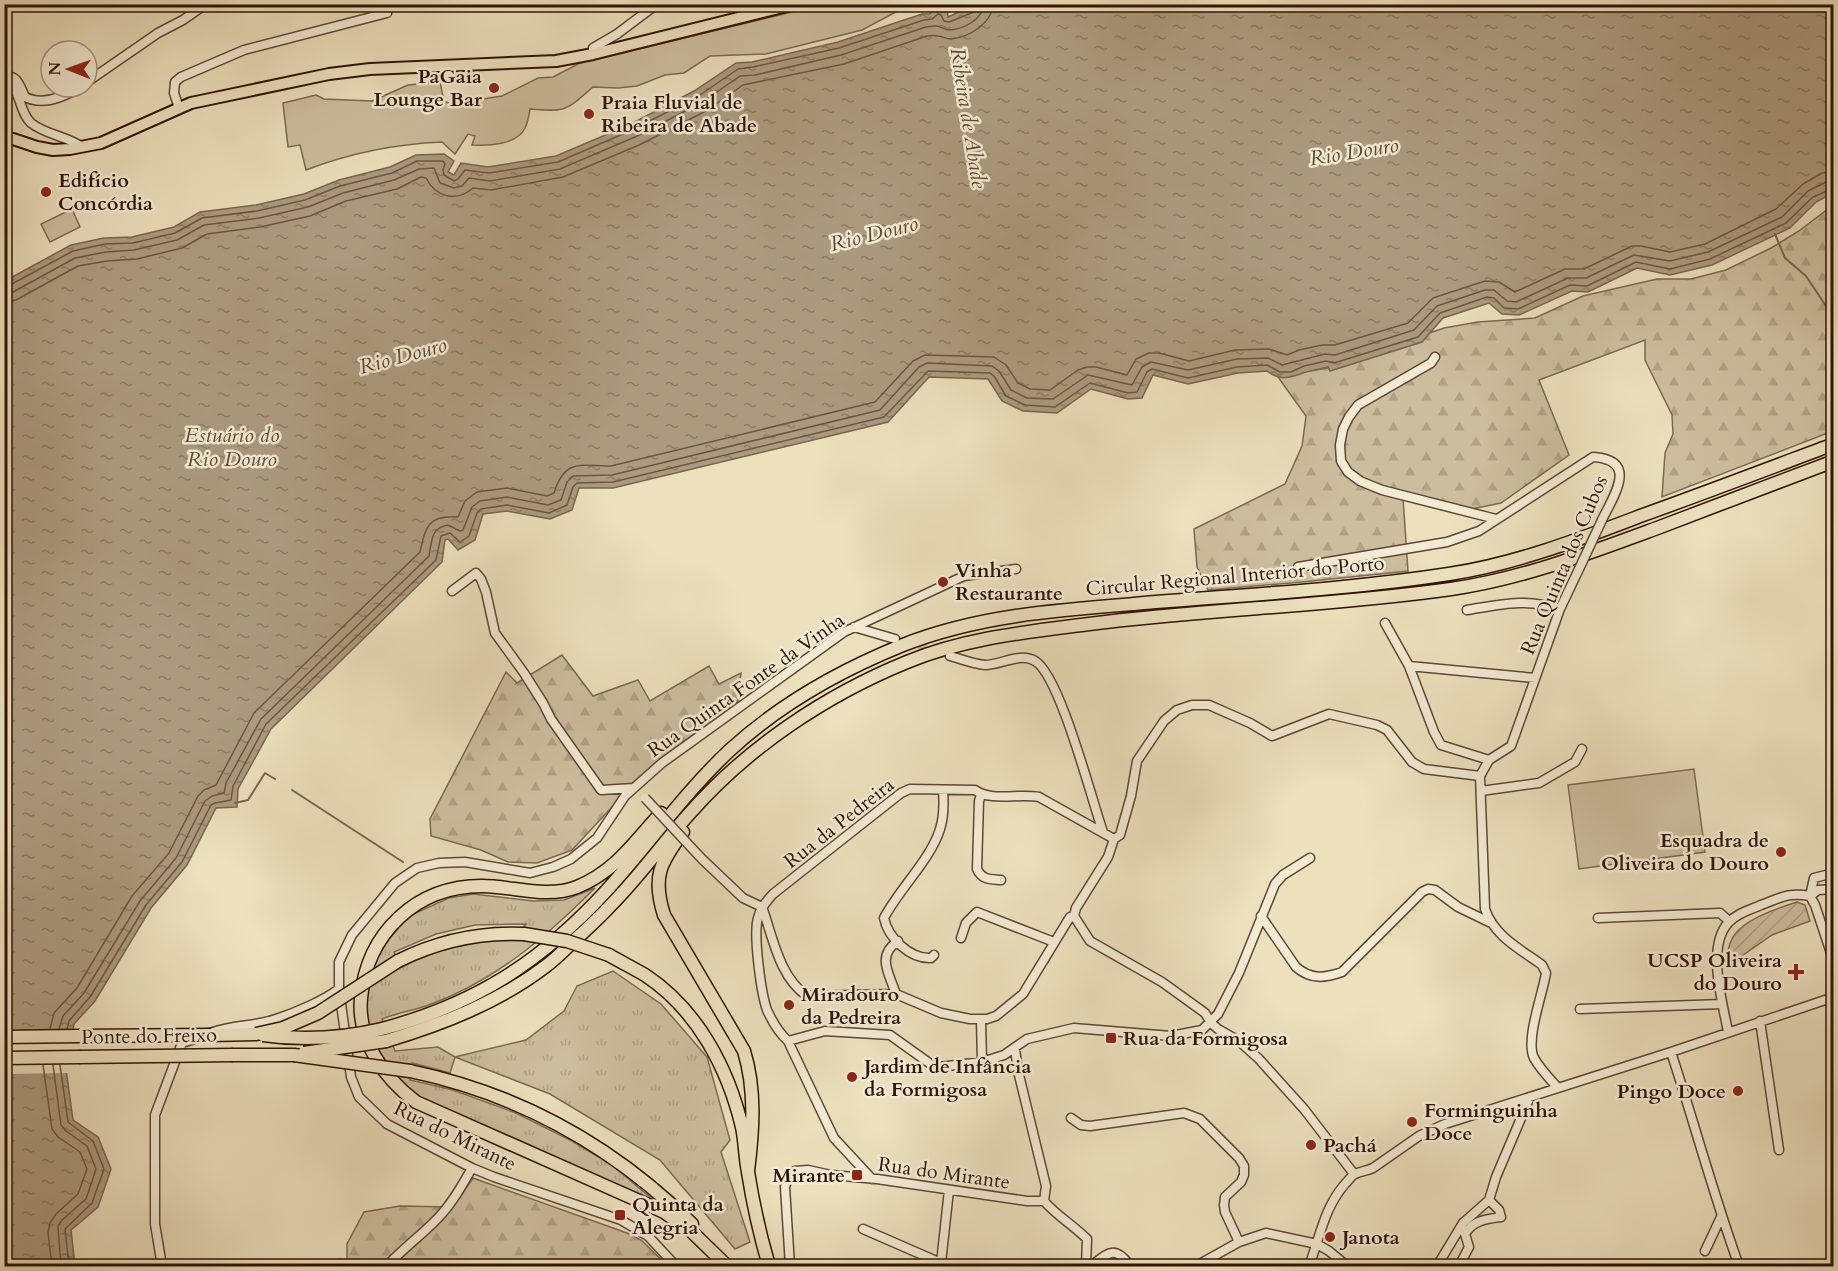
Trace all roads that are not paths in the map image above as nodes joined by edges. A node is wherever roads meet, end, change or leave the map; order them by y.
1 (206, 4) edge
2 (657, 4) edge
3 (795, 4) edge
4 (387, 13) dead end
5 (593, 54) junction
6 (99, 74) edge
7 (4, 78) edge
8 (52, 99) edge
9 (179, 108) junction
10 (4, 138) edge
11 (82, 147) junction
12 (1435, 357) dead end
13 (1833, 444) edge
14 (1833, 461) edge
15 (1496, 519) junction
16 (1298, 567) dead end
17 (1016, 569) dead end
18 (452, 591) dead end
19 (1560, 609) junction
20 (1467, 610) dead end
21 (1385, 623) dead end
22 (854, 627) junction
23 (895, 639) tunnel mouth
24 (950, 656) dead end
25 (1409, 666) junction
26 (1535, 678) junction
27 (1582, 749) dead end
28 (1489, 760) junction
29 (1480, 776) junction
30 (699, 781) junction
31 (634, 788) junction
32 (711, 791) junction
33 (943, 791) junction
34 (1481, 791) junction
35 (981, 795) junction
36 (1103, 832) junction
37 (1114, 839) junction
38 (1310, 858) dead end
39 (1833, 873) edge
40 (1001, 880) dead end
41 (1833, 889) edge
42 (1810, 896) junction
43 (762, 908) junction
44 (1074, 916) junction
45 (1261, 916) junction
46 (1598, 918) dead end
47 (1729, 921) junction
48 (1489, 922) junction
49 (961, 938) dead end
50 (898, 941) junction
51 (1054, 942) junction
52 (1831, 945) edge
53 (934, 955) dead end
54 (1833, 962) edge
55 (339, 989) junction
56 (896, 994) junction
57 (1833, 997) edge
58 (1722, 1004) junction
59 (1580, 1009) dead end
60 (981, 1020) junction
61 (1760, 1021) junction
62 (1211, 1023) junction
63 (1728, 1032) junction
64 (256, 1035) junction
65 (384, 1035) junction
66 (4, 1037) edge
67 (788, 1041) junction
68 (1016, 1049) junction
69 (1671, 1052) junction
70 (294, 1055) junction
71 (4, 1058) edge
72 (982, 1062) junction
73 (1558, 1088) junction
74 (1530, 1097) junction
75 (1071, 1118) dead end
76 (1779, 1150) dead end
77 (472, 1168) junction
78 (748, 1171) junction
79 (1354, 1174) junction
80 (872, 1179) junction
81 (950, 1190) junction
82 (1489, 1200) junction
83 (1044, 1201) junction
84 (1721, 1217) junction
85 (863, 1229) dead end
86 (1239, 1242) junction
87 (1317, 1244) junction
88 (1705, 1251) dead end
89 (717, 1256) junction
90 (162, 1266) edge
91 (329, 1266) edge
92 (346, 1266) edge
93 (387, 1266) edge
94 (676, 1266) edge
95 (727, 1266) edge
96 (769, 1266) edge
97 (790, 1266) edge
98 (1086, 1266) edge
99 (1091, 1266) edge
100 (1130, 1266) edge
101 (1196, 1266) edge
102 (1309, 1266) edge
103 (1347, 1266) edge
104 (1437, 1266) edge
105 (1459, 1266) edge
106 (1726, 1266) edge

1 - 6 street
2 - 5 street
3 - 5 main road
4 - 9 street
5 - 9 main road
7 - 8 street
7 - 11 street
9 - 11 main road
10 - 11 main road
12 - 15 street
13 - 30 highway, Circular Regional Interior do Porto
14 - 32 highway, Circular Regional Interior do Porto
15 - 16 street
15 - 19 street, Rua Quinta dos Cubos, bridge
17 - 22 street, Rua Quinta Fonte da Vinha
18 - 31 street
19 - 20 street
19 - 26 street, Rua Quinta dos Cubos
21 - 25 street
22 - 23 street
22 - 31 street, Rua Quinta Fonte da Vinha
24 - 36 street
25 - 26 street
25 - 28 street
26 - 28 street, Rua Quinta dos Cubos
27 - 34 street
28 - 29 street, Rua Quinta dos Cubos
29 - 34 street
29 - 37 street
30 - 65 highway, Circular Regional Interior do Porto
30 - 89 highway
31 - 43 street, bridge
31 - 55 street, Rua do Mirante
32 - 65 highway, Circular Regional Interior do Porto
32 - 78 highway
33 - 35 street, Rua da Pedreira
33 - 43 street, Rua da Pedreira
33 - 50 street
34 - 48 street
35 - 36 street, Rua da Pedreira
35 - 40 street
36 - 37 street, Rua da Pedreira
37 - 44 street
38 - 45 street
39 - 42 street
41 - 42 street
42 - 47 street
42 - 52 street
43 - 56 street
43 - 67 street
44 - 51 street
44 - 62 street
45 - 48 street
45 - 62 street
46 - 47 street
47 - 58 street
48 - 73 street
49 - 51 street
50 - 53 street
50 - 56 street
51 - 60 street
52 - 54 street
55 - 77 street, Rua do Mirante
55 - 90 street
56 - 60 street
57 - 61 street
58 - 59 street
58 - 63 street
60 - 72 street
61 - 63 street
61 - 76 street
62 - 68 street
62 - 79 street
63 - 69 street
64 - 65 highway, Circular Regional Interior do Porto, bridge
64 - 66 highway, Ponte do Freixo, bridge
64 - 78 highway, bridge
65 - 70 highway, Circular Regional Interior do Porto, bridge
67 - 72 street
67 - 80 street
68 - 72 street
68 - 83 street
69 - 73 street
69 - 84 street
70 - 71 highway, Ponte do Freixo, bridge
70 - 89 highway, bridge
73 - 74 street
74 - 79 street
74 - 82 street
75 - 86 street
77 - 93 street
77 - 94 street, Rua do Mirante
78 - 96 highway
79 - 87 street
80 - 81 street, Rua do Mirante
80 - 97 street, Rua do Mirante
81 - 83 street, Rua do Mirante
81 - 85 street
82 - 104 street
82 - 105 street
83 - 98 street
84 - 88 street
84 - 106 street
86 - 87 street
86 - 101 street
87 - 102 street
87 - 103 street
89 - 95 highway
91 - 92 street
99 - 100 street

